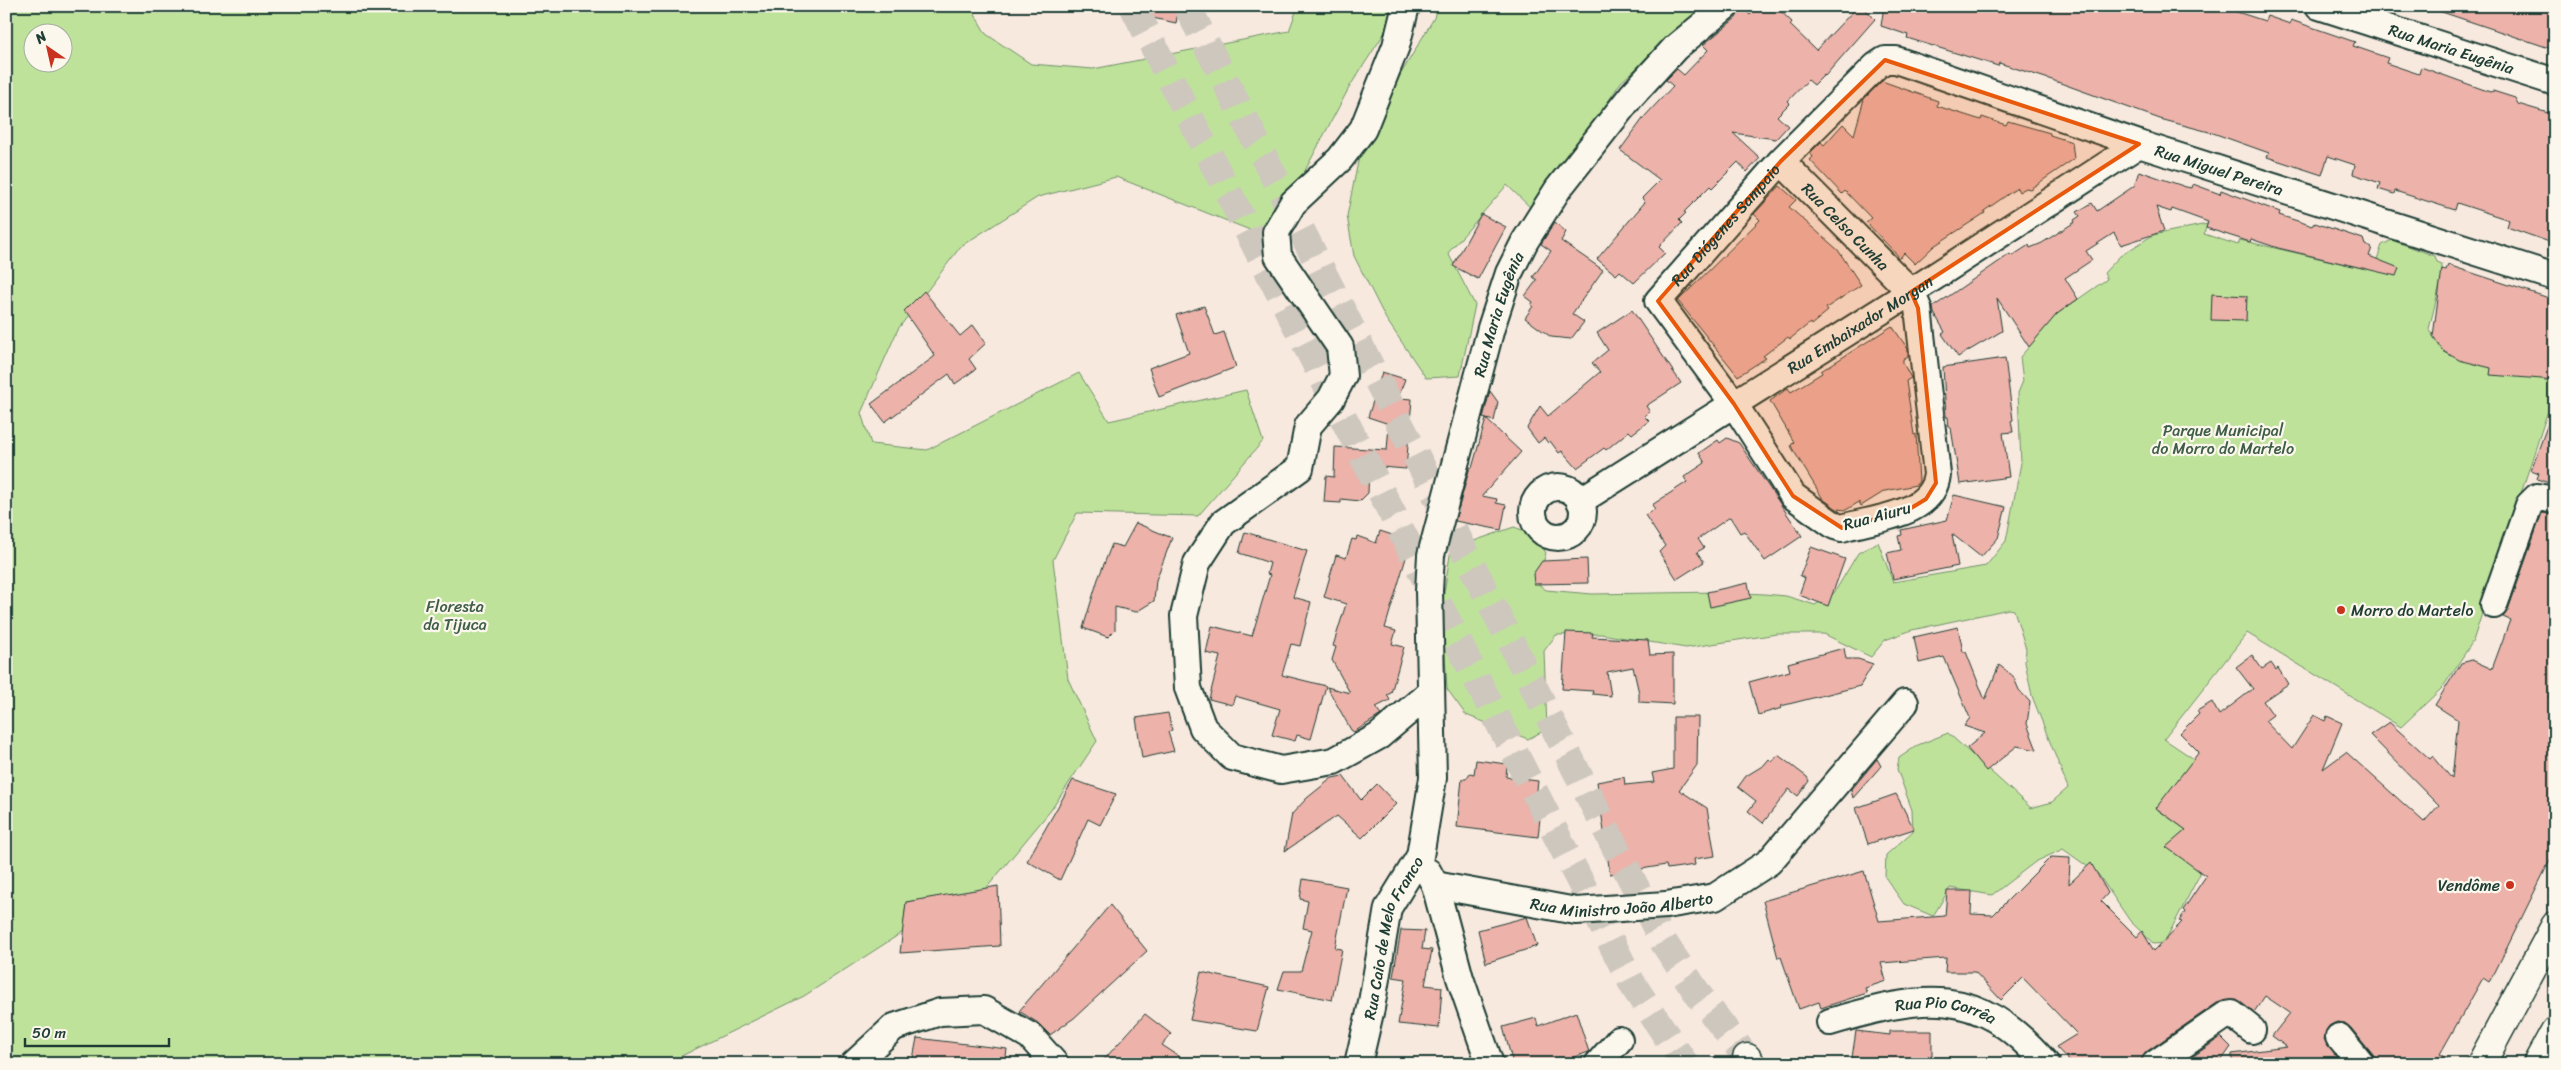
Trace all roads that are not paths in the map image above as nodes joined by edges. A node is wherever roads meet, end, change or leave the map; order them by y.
1 (1406, 6) edge
2 (1726, 6) edge
3 (2319, 6) edge
4 (1886, 60) joint
5 (2555, 82) edge
6 (2139, 144) junction
7 (1781, 161) junction
8 (2555, 276) edge
9 (1911, 292) junction
10 (1734, 404) junction
11 (2555, 500) edge
12 (1580, 501) dead end
13 (2494, 605) dead end
14 (1431, 692) junction
15 (1905, 703) dead end
16 (1420, 856) junction
17 (1435, 885) junction
18 (2555, 926) edge
19 (1830, 1022) dead end
20 (2252, 1030) dead end
21 (2339, 1037) dead end
22 (1620, 1040) dead end
23 (854, 1064) edge
24 (1055, 1064) edge
25 (1358, 1064) edge
26 (1490, 1064) edge
27 (1598, 1064) edge
28 (2046, 1064) edge
29 (2156, 1064) edge
30 (2361, 1064) edge
31 (2481, 1064) edge

1 - 14 street
2 - 14 street, Rua Maria Eugênia
3 - 5 street, Rua Maria Eugênia
4 - 6 street, Rua Miguel Pereira
4 - 7 street, Rua Diógenes Sampaio
6 - 8 street, Rua Miguel Pereira
6 - 9 street, Rua Embaixador Morgan
7 - 9 street, Rua Celso Cunha
7 - 10 street, Rua Diógenes Sampaio
9 - 10 street, Rua Embaixador Morgan
9 - 10 street, Rua Aiuru
10 - 12 street, Rua Embaixador Morgan
11 - 13 street
14 - 16 street, Rua Caio de Melo Franco
15 - 17 street, Rua Ministro João Alberto
16 - 17 street
16 - 25 street, Rua Caio de Melo Franco
17 - 26 street
18 - 31 main road
19 - 28 street, Rua Pio Corrêa
20 - 29 street
21 - 30 street
22 - 27 street
23 - 24 street

